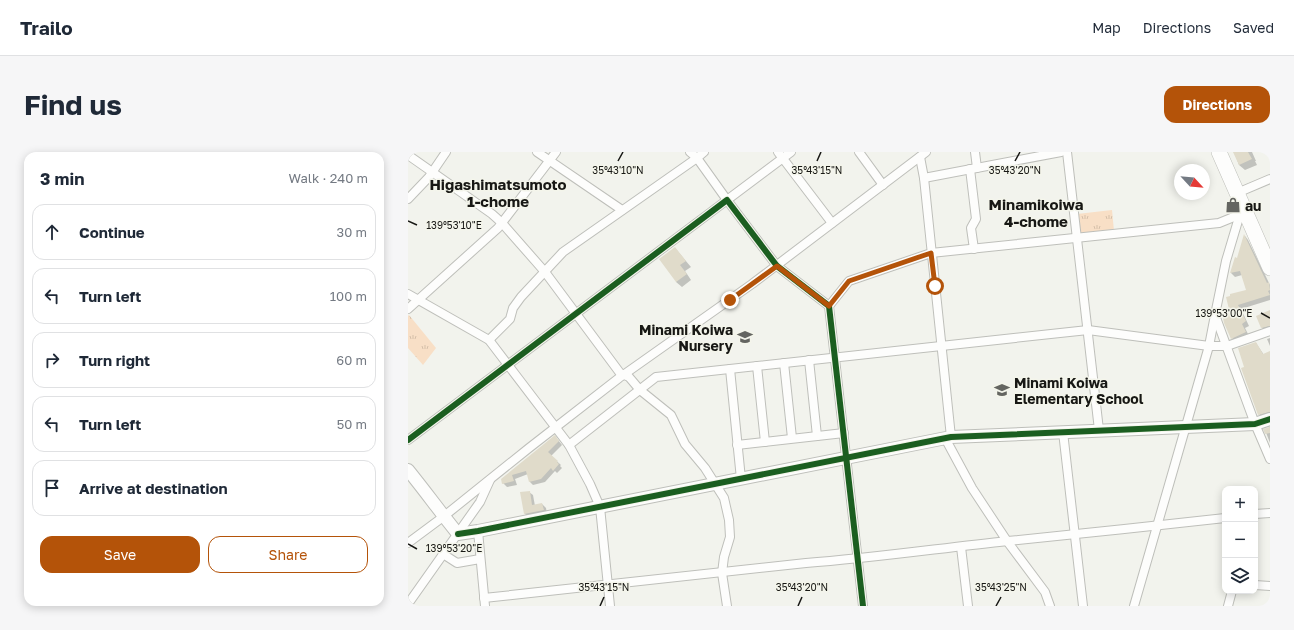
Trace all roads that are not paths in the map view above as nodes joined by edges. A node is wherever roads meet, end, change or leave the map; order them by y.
1 (446, 152) edge
2 (537, 152) edge
3 (556, 152) edge
4 (690, 152) edge
5 (704, 152) edge
6 (791, 152) edge
7 (859, 152) edge
8 (975, 152) edge
9 (1061, 152) edge
10 (1067, 152) edge
11 (1219, 152) edge
12 (923, 154) edge
13 (408, 155) edge
14 (780, 155) edge
15 (697, 158) junction
16 (549, 160) junction
17 (973, 168) junction
18 (432, 172) junction
19 (924, 178) junction
20 (1270, 179) edge
21 (883, 185) junction
22 (1237, 193) junction
23 (408, 199) edge
24 (727, 200) junction
25 (622, 210) junction
26 (1243, 213) junction
27 (502, 223) junction
28 (832, 224) junction
29 (1076, 238) junction
30 (974, 248) junction
31 (931, 253) junction
32 (777, 266) junction
33 (1270, 268) edge
34 (544, 272) junction
35 (408, 294) edge
36 (418, 300) junction
37 (829, 306) junction
38 (408, 309) edge
39 (576, 314) junction
40 (1215, 315) junction
41 (1088, 330) junction
42 (1270, 331) edge
43 (489, 340) junction
44 (1209, 346) junction
45 (1227, 346) junction
46 (941, 347) junction
47 (835, 358) junction
48 (809, 360) junction
49 (784, 363) junction
50 (509, 365) junction
51 (757, 366) junction
52 (730, 369) junction
53 (624, 374) junction
54 (640, 390) junction
55 (1270, 419) edge
56 (1255, 424) junction
57 (1185, 427) junction
58 (556, 428) junction
59 (1098, 430) junction
60 (1063, 432) junction
61 (844, 433) junction
62 (817, 436) junction
63 (948, 437) junction
64 (792, 438) junction
65 (408, 440) edge
66 (765, 442) junction
67 (569, 445) junction
68 (737, 445) junction
69 (847, 458) junction
70 (1270, 459) edge
71 (408, 470) edge
72 (492, 477) junction
73 (740, 479) junction
74 (715, 484) junction
75 (600, 507) junction
76 (1270, 513) edge
77 (1258, 514) edge
78 (443, 517) junction
79 (1222, 518) edge
80 (1157, 525) junction
81 (478, 531) junction
82 (458, 534) junction
83 (1074, 535) junction
84 (1007, 541) junction
85 (408, 543) edge
86 (961, 547) junction
87 (443, 554) junction
88 (480, 559) junction
89 (858, 559) junction
90 (722, 573) junction
91 (607, 585) junction
92 (1258, 585) edge
93 (1270, 586) edge
94 (1231, 594) edge
95 (485, 602) edge
96 (408, 604) edge
97 (610, 606) edge
98 (727, 606) edge
99 (863, 606) edge
100 (968, 606) edge
101 (1050, 606) edge
102 (1083, 606) edge
103 (1134, 606) edge
104 (1228, 606) edge

1 - 18 street
2 - 16 street
3 - 16 street
4 - 15 street
5 - 15 street
6 - 14 street
7 - 21 street
8 - 17 street
9 - 17 street
10 - 29 street
11 - 22 highway
12 - 19 street
12 - 21 street
13 - 18 street
14 - 24 street
14 - 28 street
15 - 24 street
15 - 25 street
16 - 25 street
16 - 27 street
17 - 19 street
17 - 30 street
18 - 23 street
18 - 27 street
19 - 31 street
20 - 22 street
21 - 28 street
22 - 26 highway
24 - 32 street
24 - 39 street
25 - 34 street
26 - 29 street
26 - 33 highway
26 - 40 street
27 - 34 street
27 - 36 street
28 - 32 street
29 - 30 street
29 - 41 street
30 - 31 street
31 - 37 street
31 - 46 street
32 - 37 street
32 - 53 street
34 - 39 street
34 - 43 street
35 - 36 street
36 - 38 street
36 - 43 street
37 - 47 street
39 - 50 street
39 - 53 street
40 - 44 street
40 - 45 street
41 - 44 street
41 - 46 street
41 - 59 street
42 - 45 street
43 - 50 street
44 - 45 street
44 - 57 street
45 - 56 street
46 - 47 street
46 - 63 street
47 - 48 street
47 - 61 street
48 - 49 street
48 - 62 street
49 - 51 street
49 - 64 street
50 - 58 street
50 - 65 street
51 - 52 street
51 - 66 street
52 - 54 street
52 - 68 street
53 - 54 street
53 - 58 street
54 - 67 street
54 - 74 street
55 - 56 street
56 - 57 street
56 - 70 street
57 - 59 street
57 - 80 street
58 - 67 street
58 - 72 street
59 - 60 street
60 - 63 street
60 - 83 street
61 - 62 street
61 - 69 street
62 - 64 street
63 - 69 street
63 - 84 street
64 - 66 street
66 - 68 street
67 - 75 street
68 - 73 street
69 - 73 street
69 - 89 street
71 - 78 street
72 - 78 street
72 - 82 street
73 - 74 street
74 - 75 street
74 - 90 street
75 - 81 street
75 - 91 street
76 - 77 street
78 - 82 street
78 - 85 street
79 - 80 street
80 - 83 street
80 - 103 street
81 - 82 street
81 - 88 street
82 - 87 street
83 - 84 street
83 - 102 street
84 - 86 street
84 - 101 street
86 - 89 street
86 - 100 street
87 - 88 street
87 - 96 street
88 - 95 street
89 - 90 street
89 - 99 street
90 - 91 street
90 - 98 street
91 - 95 street
91 - 97 street
92 - 93 street
94 - 104 street

